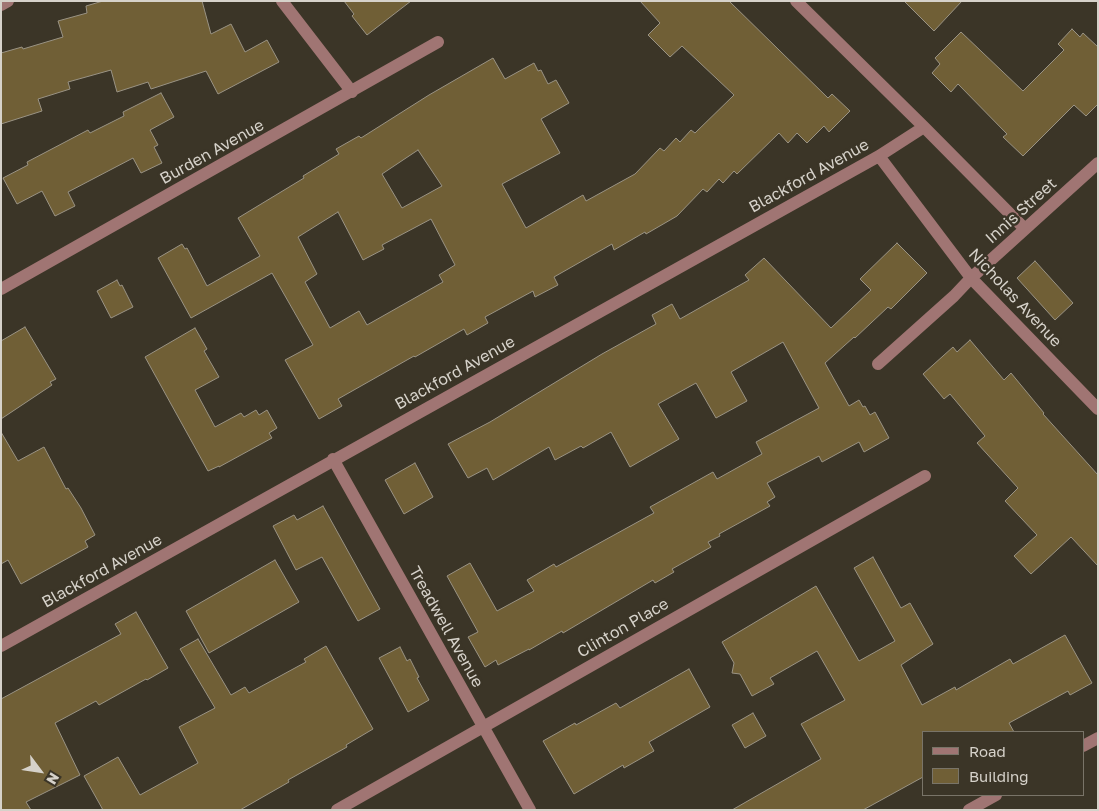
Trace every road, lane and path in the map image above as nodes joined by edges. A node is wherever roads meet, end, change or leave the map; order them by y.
1 (8, 1) edge
2 (282, 1) edge
3 (796, 1) edge
4 (1, 5) edge
5 (438, 42) dead end
6 (352, 92) junction
7 (924, 127) junction
8 (879, 156) junction
9 (1098, 163) edge
10 (1024, 229) junction
11 (971, 278) junction
12 (1, 289) edge
13 (878, 364) dead end
14 (1098, 410) edge
15 (333, 459) junction
16 (925, 476) dead end
17 (1, 646) edge
18 (483, 727) junction
19 (1098, 738) edge
20 (1084, 745) edge
21 (995, 796) edge
22 (978, 808) edge
23 (337, 810) edge
24 (530, 810) edge

1 - 4 street
2 - 6 street
3 - 7 street
5 - 6 street, Burden Avenue
6 - 12 street, Burden Avenue
7 - 8 street, Blackford Avenue
7 - 10 street
8 - 11 street, Nicholas Avenue
8 - 15 street, Blackford Avenue
9 - 10 street, Innis Street
10 - 11 street, Innis Street
11 - 13 street, Innis Street
11 - 14 street, Nicholas Avenue
15 - 17 street, Blackford Avenue
15 - 18 street, Treadwell Avenue
16 - 18 street, Clinton Place
18 - 23 street, Clinton Place
18 - 24 street, Treadwell Avenue
19 - 20 street
21 - 22 street

